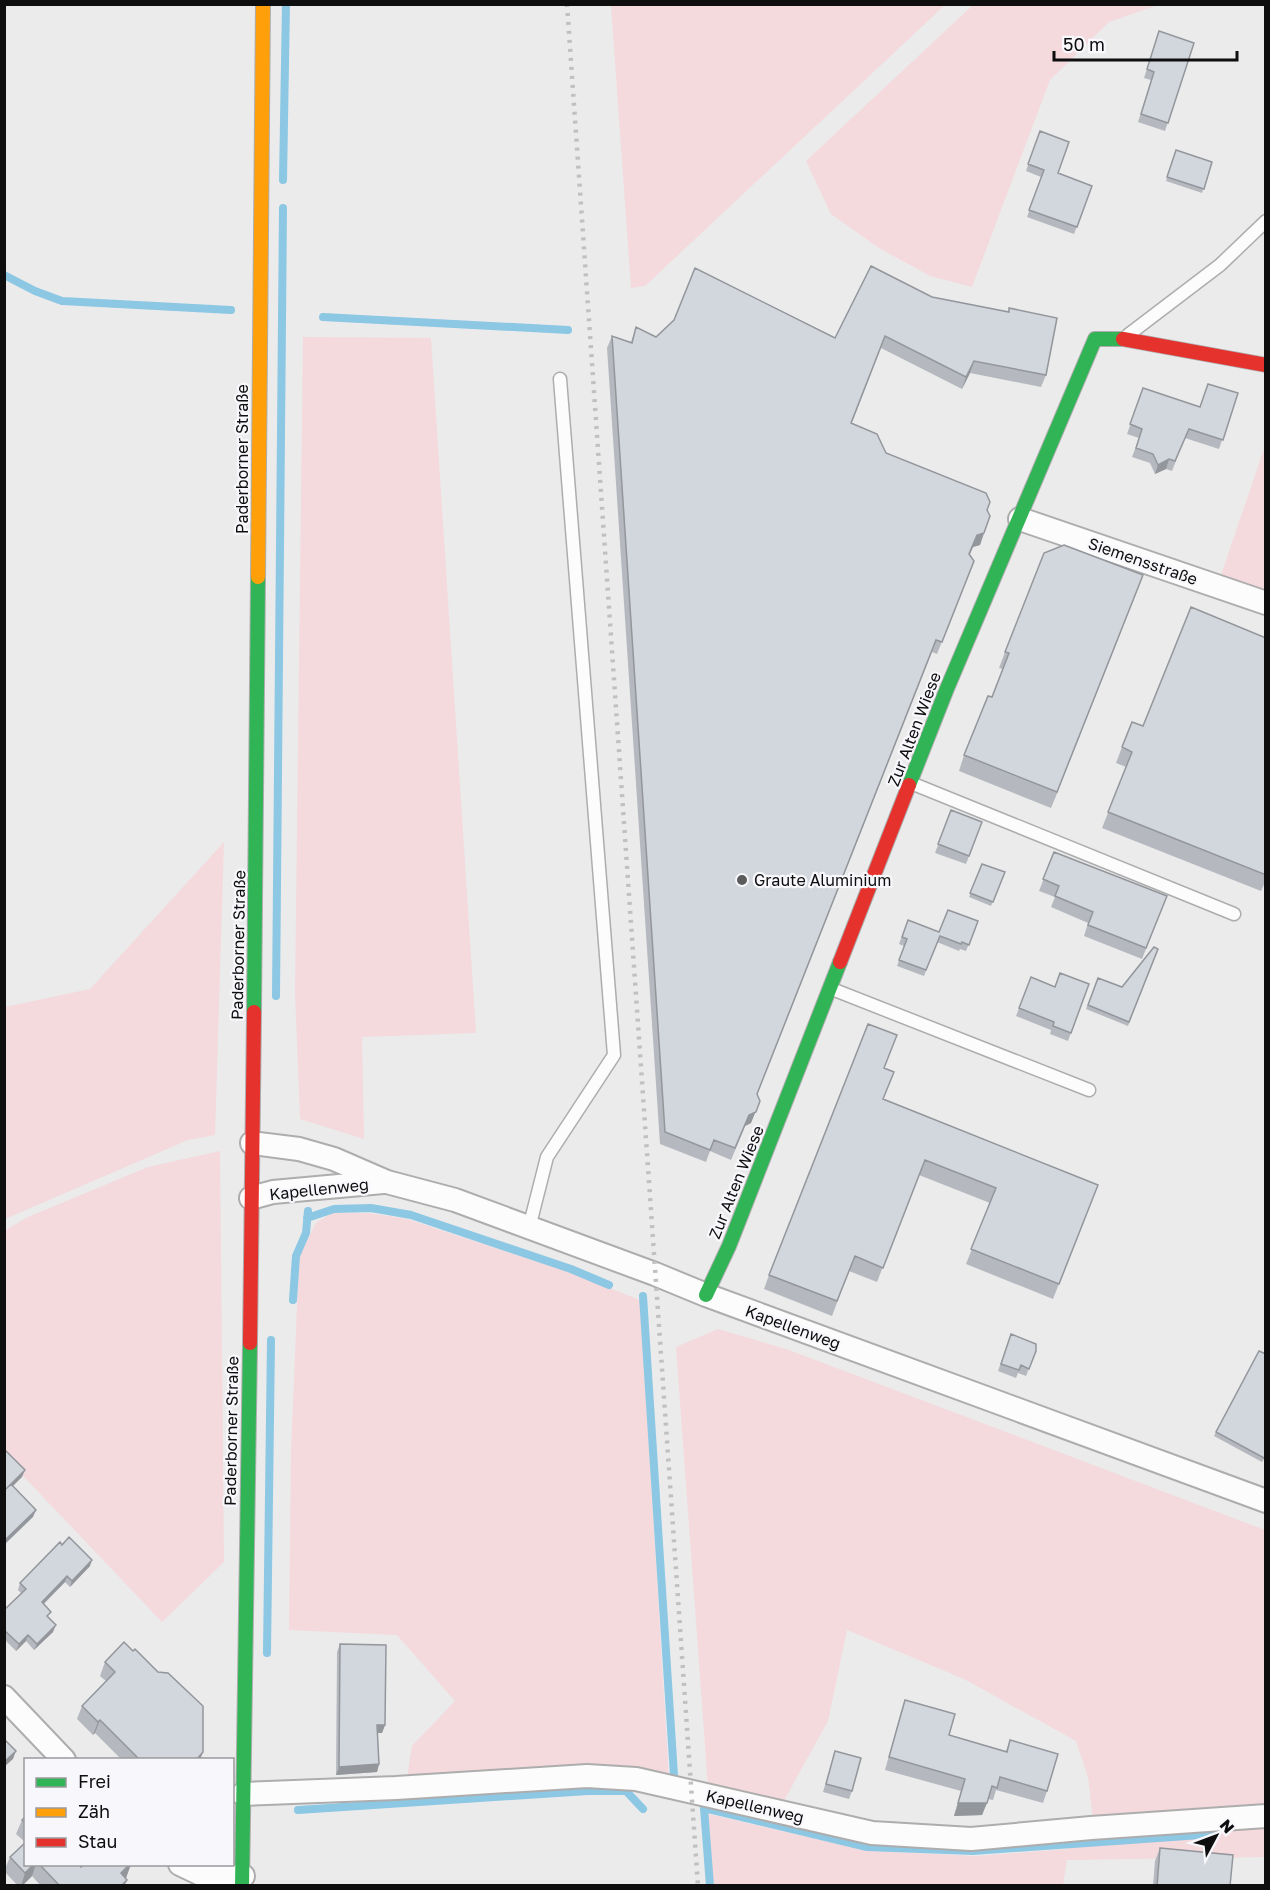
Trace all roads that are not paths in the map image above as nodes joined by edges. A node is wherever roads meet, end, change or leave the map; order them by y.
1 (263, 4) edge
2 (1266, 221) edge
3 (1123, 339) junction
4 (1266, 365) edge
5 (561, 379) dead end
6 (1020, 519) junction
7 (1266, 603) edge
8 (911, 783) junction
9 (1234, 914) dead end
10 (831, 988) junction
11 (1089, 1090) dead end
12 (252, 1143) junction
13 (387, 1182) junction
14 (250, 1198) junction
15 (529, 1228) junction
16 (706, 1295) junction
17 (1266, 1502) edge
18 (4, 1697) edge
19 (62, 1758) edge
20 (238, 1795) edge
21 (1266, 1816) edge
22 (184, 1866) edge
23 (242, 1881) edge

1 - 12 main road, Paderborner Straße
2 - 3 lane
3 - 4 main road, Zur Alten Wiese
3 - 6 main road, Zur Alten Wiese
5 - 15 lane
6 - 7 street, Siemensstraße
6 - 8 main road, Zur Alten Wiese
8 - 9 lane
8 - 10 main road, Zur Alten Wiese
10 - 11 lane
10 - 16 main road, Zur Alten Wiese
12 - 13 street, Kapellenweg
12 - 14 main road, Paderborner Straße
13 - 14 street, Kapellenweg
13 - 15 street, Kapellenweg
14 - 20 main road, Paderborner Straße
15 - 16 street, Kapellenweg
16 - 17 street, Kapellenweg
18 - 19 street
20 - 21 street, Kapellenweg
20 - 23 main road, Paderborner Straße
22 - 23 street

